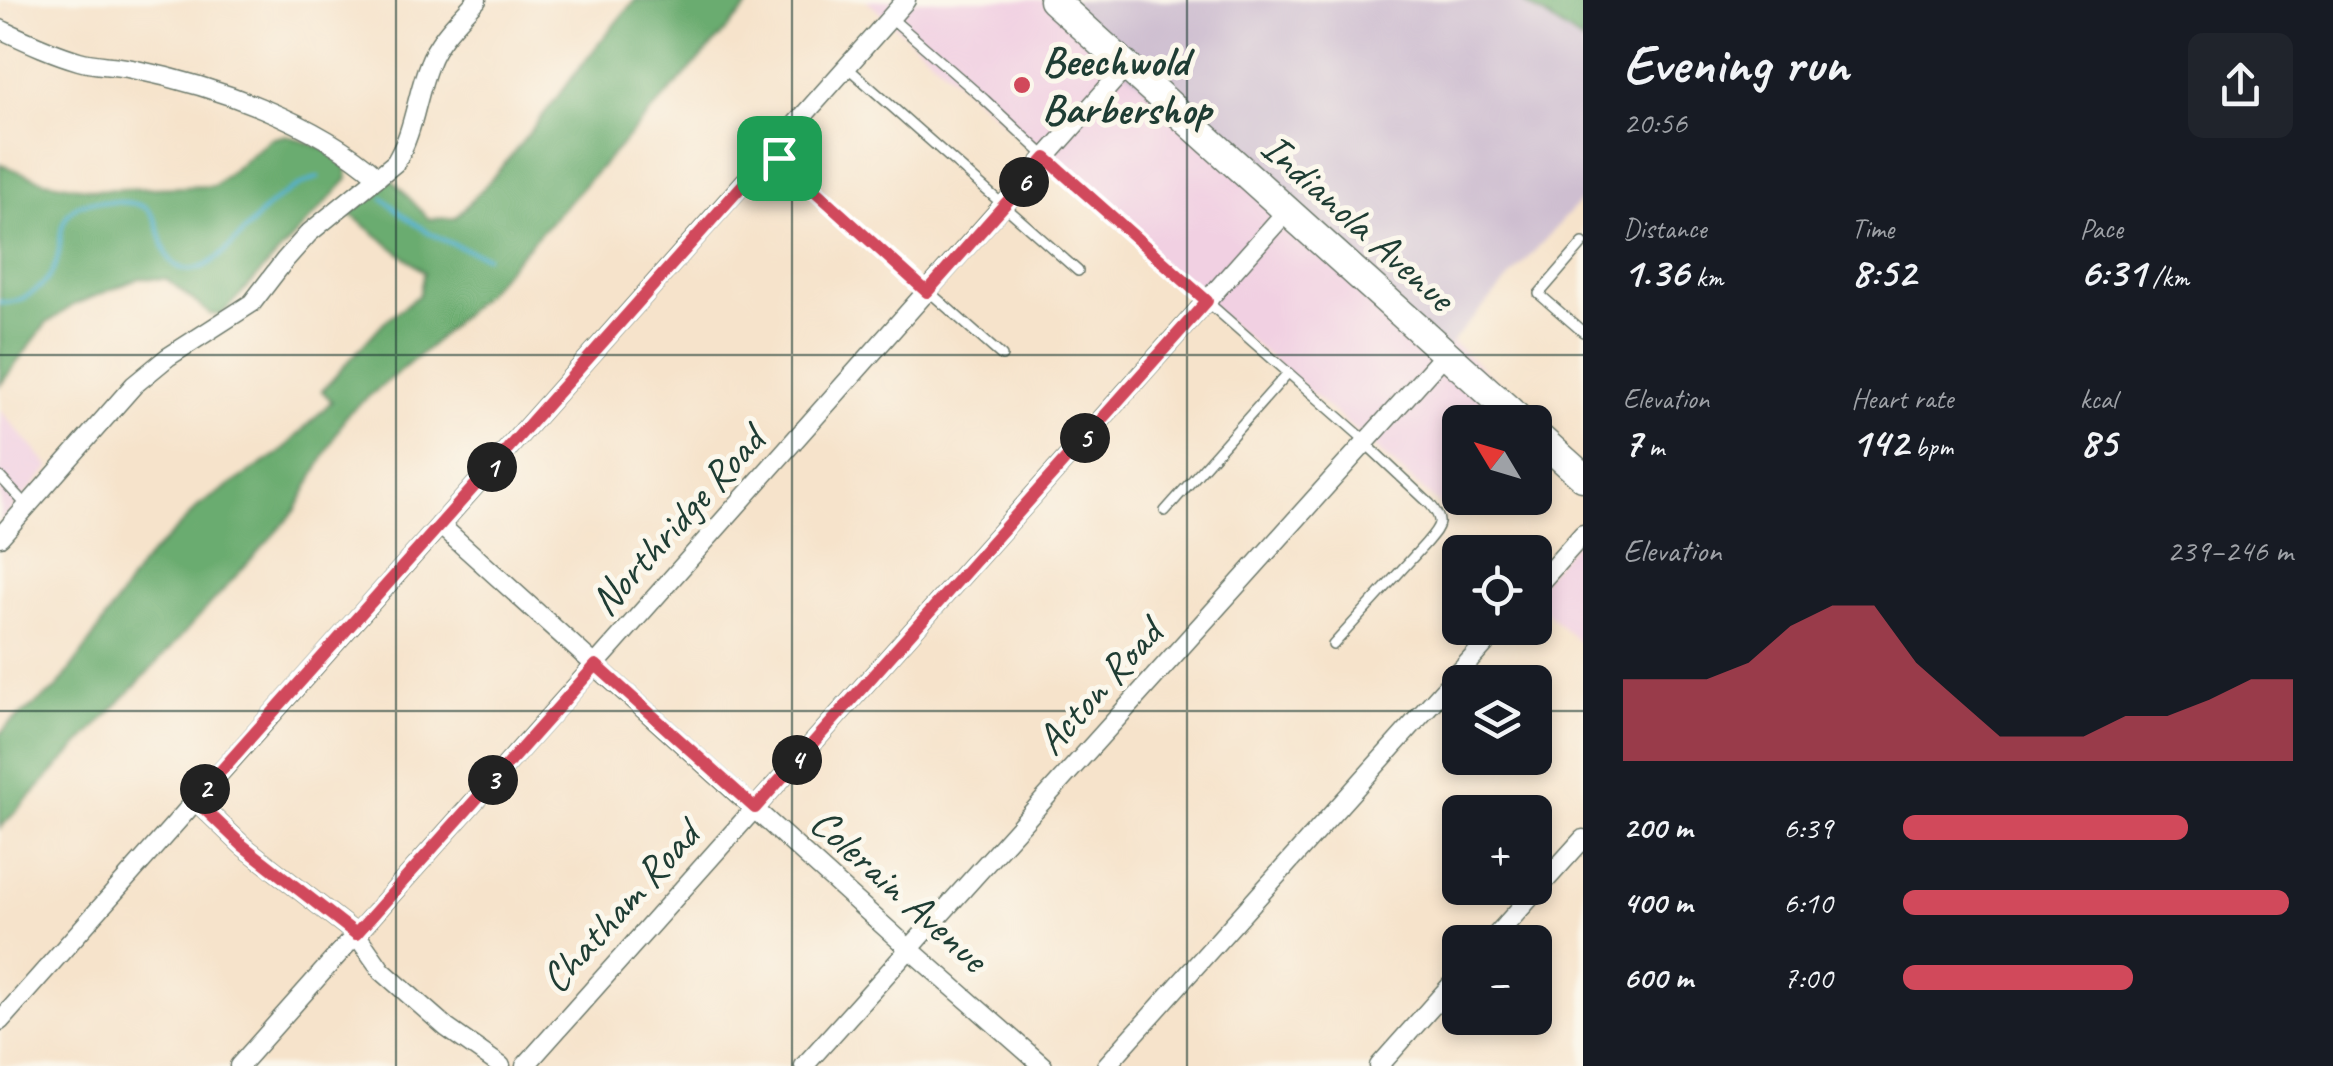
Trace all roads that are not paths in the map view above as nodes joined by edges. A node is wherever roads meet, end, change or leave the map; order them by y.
1 (477, 0) edge
2 (906, 0) edge
3 (1053, 0) edge
4 (890, 17) junction
5 (0, 29) edge
6 (846, 67) junction
7 (1126, 67) junction
8 (772, 152) junction
9 (1046, 158) junction
10 (378, 177) junction
11 (1004, 205) junction
12 (1286, 212) junction
13 (1583, 243) edge
14 (1078, 271) dead end
15 (927, 292) junction
16 (1207, 301) junction
17 (1583, 332) edge
18 (1445, 354) junction
19 (1002, 356) dead end
20 (1288, 373) junction
21 (1503, 405) edge
22 (1366, 442) junction
23 (1552, 449) edge
24 (1583, 476) edge
25 (0, 477) edge
26 (27, 506) junction
27 (1165, 512) dead end
28 (440, 525) junction
29 (1583, 534) edge
30 (0, 537) edge
31 (1552, 569) edge
32 (1333, 645) dead end
33 (1484, 645) edge
34 (596, 665) junction
35 (195, 800) junction
36 (755, 808) junction
37 (1583, 839) edge
38 (1505, 925) edge
39 (356, 934) junction
40 (910, 949) junction
41 (1442, 996) edge
42 (0, 1020) edge
43 (239, 1066) edge
44 (501, 1066) edge
45 (524, 1066) edge
46 (804, 1066) edge
47 (1043, 1066) edge
48 (1106, 1066) edge
49 (1378, 1066) edge

1 - 10 street
2 - 4 street
3 - 7 main road, Indianola Avenue
4 - 6 street
4 - 9 lane
5 - 10 street
6 - 8 street
6 - 11 lane
7 - 9 street, Northridge Road
7 - 12 main road, Indianola Avenue
8 - 15 lane
8 - 28 street
9 - 11 street, Northridge Road
9 - 16 lane
10 - 26 street
11 - 14 lane
11 - 15 street, Northridge Road
12 - 16 street, Chatham Road
12 - 18 main road, Indianola Avenue
13 - 17 lane
15 - 19 lane
15 - 34 street, Northridge Road
16 - 20 lane
16 - 36 street, Chatham Road
18 - 21 main road, Indianola Avenue
18 - 22 street, Acton Road
20 - 22 lane
20 - 27 lane
22 - 32 lane
22 - 40 street, Acton Road
23 - 24 main road
25 - 26 lane
26 - 30 street
28 - 34 street, Colerain Avenue
28 - 35 street
29 - 31 street
33 - 48 street
34 - 36 street, Colerain Avenue
34 - 39 street, Northridge Road
35 - 39 street
35 - 42 street
36 - 40 street, Colerain Avenue
36 - 45 street, Chatham Road
37 - 38 street
39 - 43 street, Northridge Road
39 - 44 street
40 - 46 street, Acton Road
40 - 47 street, Colerain Avenue
41 - 49 street

